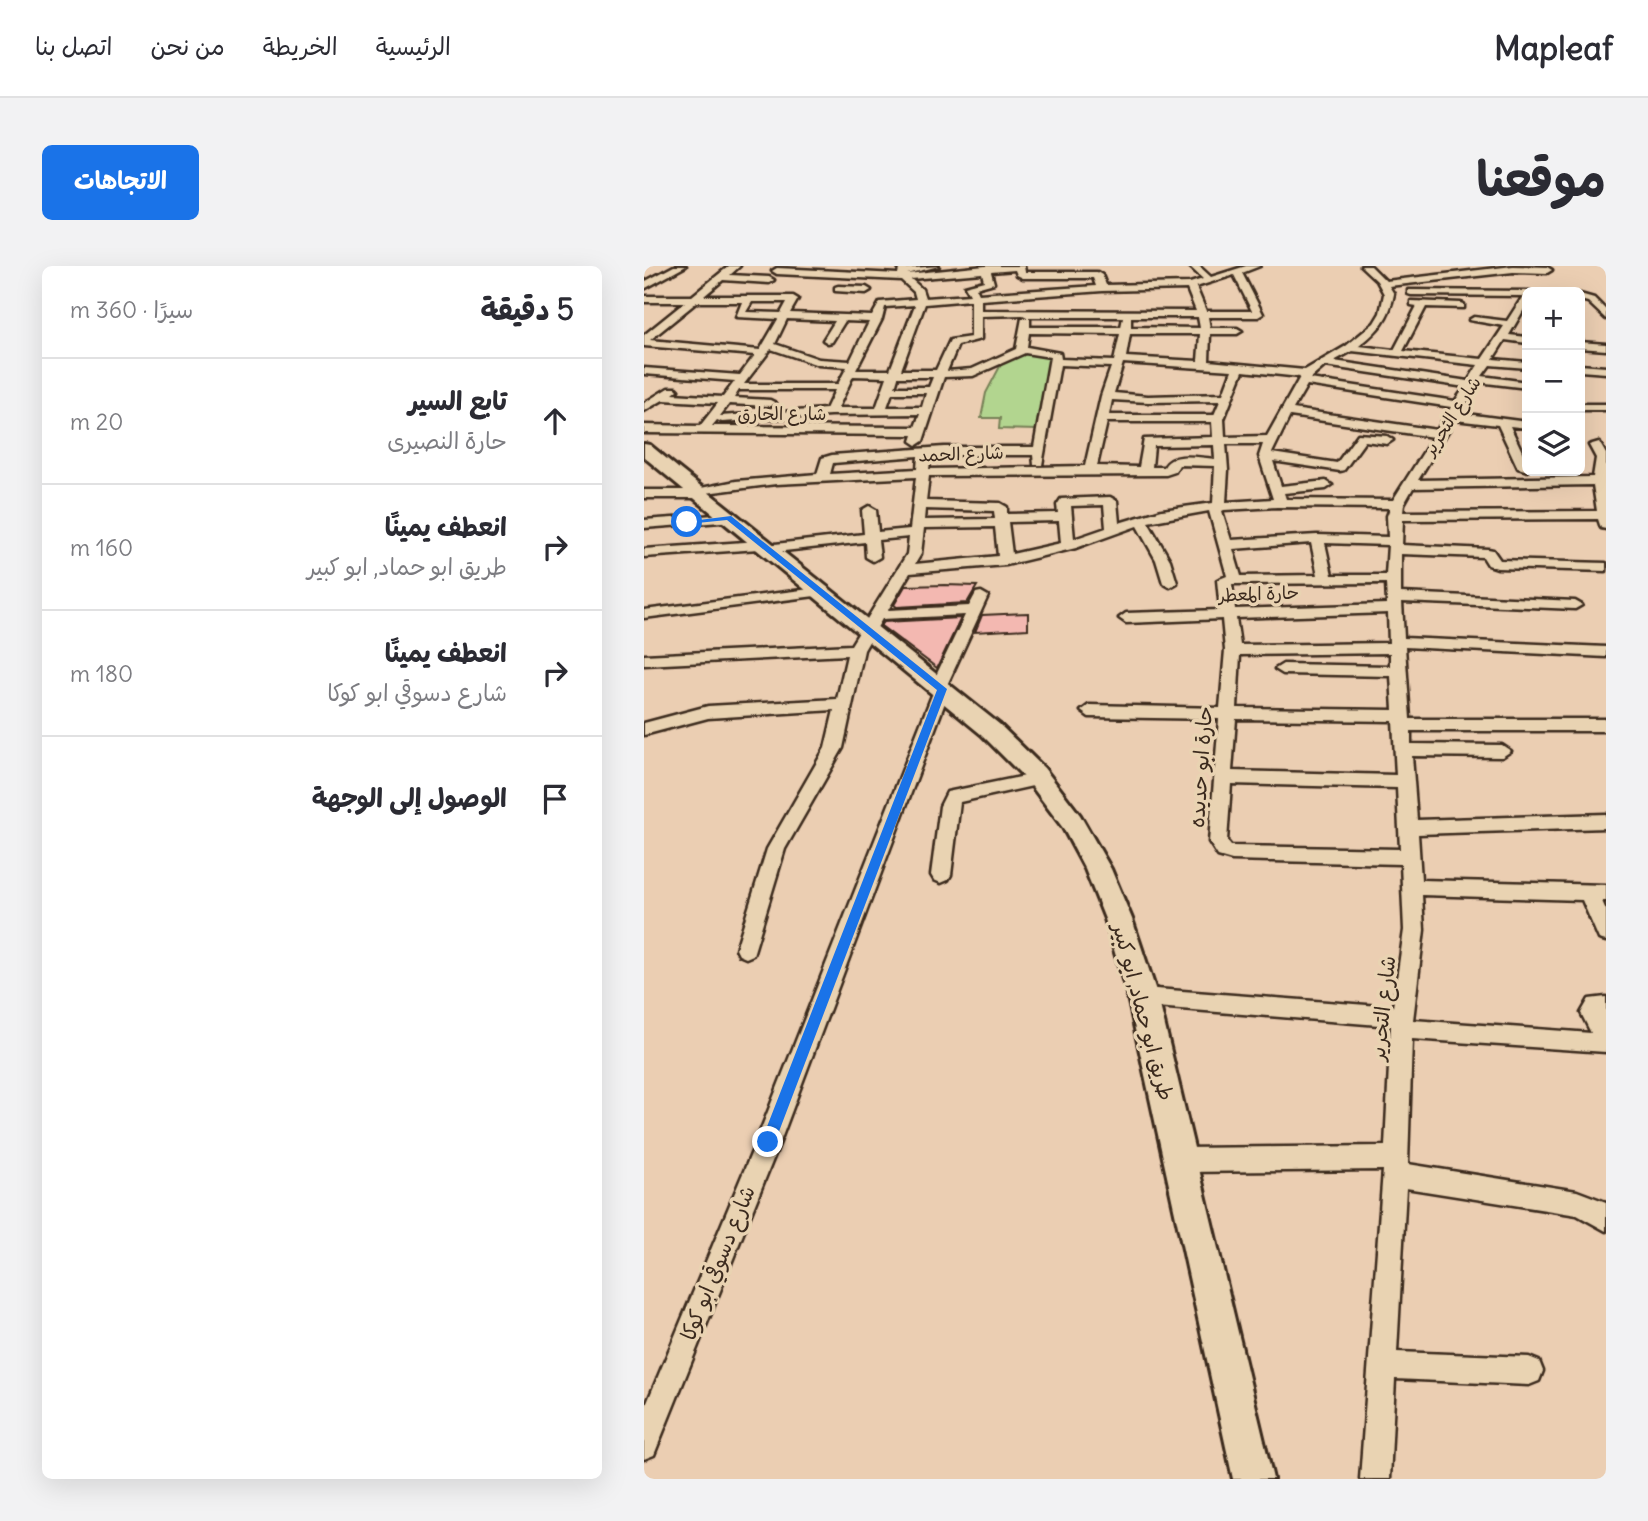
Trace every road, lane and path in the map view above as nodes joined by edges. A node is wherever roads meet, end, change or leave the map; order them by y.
1 (681, 266) edge
2 (735, 266) edge
3 (862, 266) edge
4 (934, 266) edge
5 (1071, 266) edge
6 (1194, 266) edge
7 (1255, 266) edge
8 (1366, 266) edge
9 (921, 267) edge
10 (1019, 267) edge
11 (779, 269) edge
12 (985, 269) junction
13 (906, 272) junction
14 (1237, 272) junction
15 (1158, 273) dead end
16 (1042, 275) junction
17 (1062, 275) junction
18 (851, 276) junction
19 (720, 277) junction
20 (769, 280) junction
21 (1210, 281) junction
22 (1537, 283) edge
23 (644, 286) edge
24 (1191, 286) junction
25 (1163, 287) junction
26 (1102, 288) junction
27 (866, 290) dead end
28 (1044, 290) junction
29 (1387, 293) junction
30 (1029, 295) junction
31 (1011, 296) junction
32 (694, 298) junction
33 (752, 298) junction
34 (976, 298) junction
35 (1585, 298) edge
36 (644, 299) edge
37 (921, 301) junction
38 (1423, 303) junction
39 (1461, 306) dead end
40 (790, 307) junction
41 (882, 307) junction
42 (975, 313) junction
43 (1028, 313) junction
44 (1203, 314) junction
45 (1127, 315) junction
46 (1606, 316) edge
47 (842, 317) junction
48 (657, 319) dead end
49 (671, 320) junction
50 (1474, 320) dead end
51 (1024, 330) junction
52 (1237, 331) dead end
53 (1507, 331) junction
54 (1126, 336) junction
55 (1207, 336) junction
56 (1522, 338) edge
57 (828, 340) dead end
58 (644, 342) edge
59 (668, 345) junction
60 (1585, 345) edge
61 (1606, 347) edge
62 (1350, 348) junction
63 (766, 349) junction
64 (1023, 349) junction
65 (722, 350) junction
66 (1397, 353) junction
67 (1056, 359) junction
68 (1119, 362) junction
69 (1323, 362) junction
70 (1203, 364) junction
71 (644, 366) edge
72 (1522, 366) edge
73 (1239, 367) junction
74 (850, 368) junction
75 (1585, 368) edge
76 (786, 370) junction
77 (1606, 370) edge
78 (644, 371) edge
79 (1481, 372) junction
80 (894, 373) junction
81 (940, 374) junction
82 (694, 376) junction
83 (1306, 378) junction
84 (739, 383) junction
85 (1522, 384) edge
86 (841, 387) junction
87 (888, 390) junction
88 (933, 390) junction
89 (1107, 396) junction
90 (662, 397) junction
91 (1226, 397) junction
92 (1166, 399) junction
93 (726, 401) junction
94 (770, 403) junction
95 (1585, 407) edge
96 (1606, 407) edge
97 (644, 408) edge
98 (926, 410) junction
99 (880, 411) junction
100 (1456, 411) junction
101 (830, 412) junction
102 (1288, 412) junction
103 (764, 416) junction
104 (1102, 418) junction
105 (1218, 419) junction
106 (1172, 420) junction
107 (1503, 422) junction
108 (1522, 424) edge
109 (707, 425) junction
110 (644, 429) edge
111 (919, 431) junction
112 (1439, 435) junction
113 (1219, 440) junction
114 (1271, 440) junction
115 (1388, 440) dead end
116 (1601, 445) edge
117 (644, 449) edge
118 (1040, 451) junction
119 (920, 452) junction
120 (1265, 456) junction
121 (1222, 463) junction
122 (1522, 464) edge
123 (1036, 470) junction
124 (1090, 470) junction
125 (1145, 470) junction
126 (922, 472) junction
127 (823, 478) junction
128 (1409, 484) junction
129 (1326, 485) dead end
130 (1602, 489) edge
131 (699, 493) junction
132 (644, 494) edge
133 (1279, 497) junction
134 (919, 505) junction
135 (1217, 508) junction
136 (869, 510) dead end
137 (1396, 510) junction
138 (1065, 511) junction
139 (729, 518) junction
140 (1605, 520) edge
141 (1001, 521) junction
142 (1141, 521) junction
143 (660, 523) junction
144 (644, 524) edge
145 (916, 528) junction
146 (1113, 531) junction
147 (871, 537) junction
148 (1317, 539) junction
149 (1069, 545) junction
150 (1225, 545) junction
151 (1394, 545) junction
152 (763, 547) junction
153 (645, 553) edge
154 (873, 557) dead end
155 (1006, 561) junction
156 (1606, 567) edge
157 (907, 569) junction
158 (1326, 579) junction
159 (1229, 581) junction
160 (1170, 583) dead end
161 (818, 592) junction
162 (1393, 595) junction
163 (1575, 606) dead end
164 (644, 614) edge
165 (1230, 615) junction
166 (1126, 618) dead end
167 (866, 632) junction
168 (1396, 645) junction
169 (1233, 650) junction
170 (1606, 652) edge
171 (644, 660) edge
172 (1283, 669) dead end
173 (1398, 671) junction
174 (940, 688) junction
175 (845, 704) junction
176 (1089, 711) dead end
177 (1227, 713) junction
178 (1401, 721) junction
179 (1606, 725) edge
180 (644, 729) edge
181 (1403, 750) junction
182 (1502, 751) dead end
183 (1222, 777) junction
184 (1040, 779) junction
185 (1405, 782) junction
186 (1606, 821) edge
187 (1408, 827) junction
188 (1410, 857) junction
189 (941, 875) dead end
190 (1413, 887) junction
191 (1598, 894) edge
192 (1606, 933) edge
193 (746, 949) dead end
194 (1143, 997) junction
195 (1606, 1006) edge
196 (1401, 1023) junction
197 (1181, 1160) junction
198 (1395, 1166) junction
199 (1606, 1218) edge
200 (1382, 1366) junction
201 (1529, 1371) dead end
202 (644, 1445) edge
203 (1253, 1479) edge
204 (1375, 1479) edge

1 - 23 street
2 - 19 street
3 - 18 street
4 - 9 street
5 - 17 street
6 - 21 street
7 - 14 street
8 - 29 street
9 - 13 street
10 - 12 street
10 - 16 street
11 - 18 street
11 - 20 street
12 - 13 street
12 - 34 street
13 - 18 street
13 - 37 street
14 - 21 street
14 - 44 street
15 - 25 street
16 - 17 street
16 - 28 street
17 - 26 street
18 - 27 street
19 - 20 street
19 - 32 street
20 - 33 street
21 - 24 street
22 - 29 street
22 - 29 street
22 - 53 street, شارع التحرير
24 - 25 street
24 - 44 street
25 - 26 street
26 - 28 street
28 - 30 street
28 - 31 street
29 - 38 street
29 - 62 street
30 - 31 street
30 - 43 street
31 - 34 street
32 - 33 street
32 - 36 street
32 - 49 street
33 - 40 street
33 - 40 street
34 - 37 street
34 - 42 street
35 - 46 street
37 - 41 street
37 - 80 street
38 - 39 street
38 - 66 street
40 - 41 street
40 - 47 street
40 - 63 street
41 - 47 street
41 - 74 street
42 - 43 street
42 - 81 street
43 - 45 street
43 - 51 street
44 - 45 street
44 - 55 street
45 - 54 street
47 - 57 street
48 - 49 street
49 - 58 street
50 - 53 street
51 - 54 street
51 - 64 street
52 - 55 street
53 - 56 street
53 - 79 street, شارع التحرير
54 - 55 street
54 - 68 street
55 - 70 street
58 - 59 street
59 - 65 street
59 - 71 street
60 - 61 street
62 - 66 street
62 - 69 street
63 - 65 street
63 - 76 street
63 - 84 street
64 - 67 street
64 - 81 street
65 - 82 street
66 - 79 street
67 - 68 street
67 - 118 street
68 - 70 street
68 - 89 street
69 - 79 street
69 - 83 street
70 - 73 street
72 - 79 street
73 - 83 street
73 - 91 street
74 - 76 street
74 - 80 street
74 - 86 street
75 - 77 street
76 - 84 street
76 - 86 street
76 - 94 street
78 - 82 street
79 - 85 street
79 - 100 street, شارع التحرير
80 - 81 street
80 - 87 street
81 - 88 street
82 - 84 street
82 - 90 street
83 - 100 street
83 - 102 street
84 - 93 street
86 - 101 street
87 - 88 street
87 - 99 street
88 - 98 street
89 - 92 street
89 - 104 street
90 - 93 street
90 - 97 street
91 - 92 street
91 - 105 street
92 - 106 street
93 - 94 street
93 - 109 street
94 - 103 street
95 - 96 street
98 - 99 street
98 - 111 street
99 - 101 street
100 - 107 street
100 - 112 street, شارع التحرير
101 - 103 street
102 - 112 street
102 - 114 street
103 - 109 street
104 - 106 street
104 - 124 street
105 - 106 street
105 - 113 street
107 - 108 street
107 - 122 street
109 - 110 street, شارع الحارق
109 - 111 street, شارع الحارق
111 - 119 street
112 - 128 street, شارع التحرير
113 - 114 street
113 - 121 street
113 - 125 street
114 - 120 street
115 - 120 street
116 - 130 street
117 - 131 main road, طريق ابو حماد, ابو كبير
118 - 119 street
118 - 123 street
119 - 126 street
119 - 127 street
120 - 133 street
121 - 125 street, شارع الحمد
121 - 135 street
123 - 124 street, شارع الحمد
123 - 126 street, شارع الحمد
124 - 125 street, شارع الحمد
126 - 127 street, شارع الحمد
126 - 134 street
127 - 131 street, شارع الحمد
128 - 130 street
128 - 137 street, شارع التحرير
129 - 133 street
130 - 140 street
131 - 132 street, شارع الحمد
131 - 139 main road, طريق ابو حماد, ابو كبير
133 - 135 street
133 - 137 street
134 - 141 street
134 - 145 street
135 - 142 street
135 - 150 street
136 - 147 street
137 - 140 street
137 - 151 street, شارع التحرير
138 - 141 street
138 - 146 street
138 - 149 street
139 - 143 street
139 - 152 main road, طريق ابو حماد, ابو كبير
141 - 145 street
141 - 155 street
142 - 146 street
142 - 160 street
143 - 144 street
143 - 153 street
145 - 147 street
145 - 157 street
146 - 149 street
147 - 152 street
147 - 154 street
148 - 150 street
148 - 151 street
148 - 158 street
149 - 155 street
150 - 159 street
151 - 156 street
151 - 162 street, شارع التحرير
152 - 153 street
152 - 161 main road, طريق ابو حماد, ابو كبير
155 - 157 street
157 - 167 street
158 - 159 street
158 - 162 street
159 - 165 street, حارة ابو حديده
161 - 164 street
161 - 167 main road, طريق ابو حماد, ابو كبير
162 - 163 street
162 - 165 street, حارة المعطر
162 - 168 street, شارع التحرير
165 - 166 street, حارة المعطر
165 - 169 street, حارة ابو حديده
167 - 171 street
167 - 174 main road, طريق ابو حماد, ابو كبير
167 - 174 street, شارع دسوقي ابو كوكا
167 - 175 street
168 - 169 street
168 - 170 street
168 - 173 street, شارع التحرير
169 - 177 street, حارة ابو حديده
172 - 173 street
173 - 178 street, شارع التحرير
174 - 184 main road, طريق ابو حماد, ابو كبير
174 - 202 street, شارع دسوقي ابو كوكا
175 - 180 street
175 - 193 street
176 - 177 street
177 - 178 street
177 - 183 street, حارة ابو حديده
178 - 179 street
178 - 181 street, شارع التحرير
181 - 182 street
181 - 185 street, شارع التحرير
183 - 185 street
183 - 188 street, حارة ابو حديده
184 - 189 street
184 - 194 main road, طريق ابو حماد, ابو كبير
185 - 187 street, شارع التحرير
186 - 187 street
187 - 188 street, شارع التحرير
188 - 190 street, شارع التحرير
190 - 191 street
190 - 196 street, شارع التحرير
191 - 192 street
194 - 196 street
194 - 197 main road, طريق ابو حماد, ابو كبير
195 - 196 street
196 - 198 street, شارع التحرير
197 - 198 street
197 - 203 main road, طريق ابو حماد, ابو كبير
198 - 199 street
198 - 200 street, شارع التحرير
200 - 201 street
200 - 204 street, شارع التحرير

